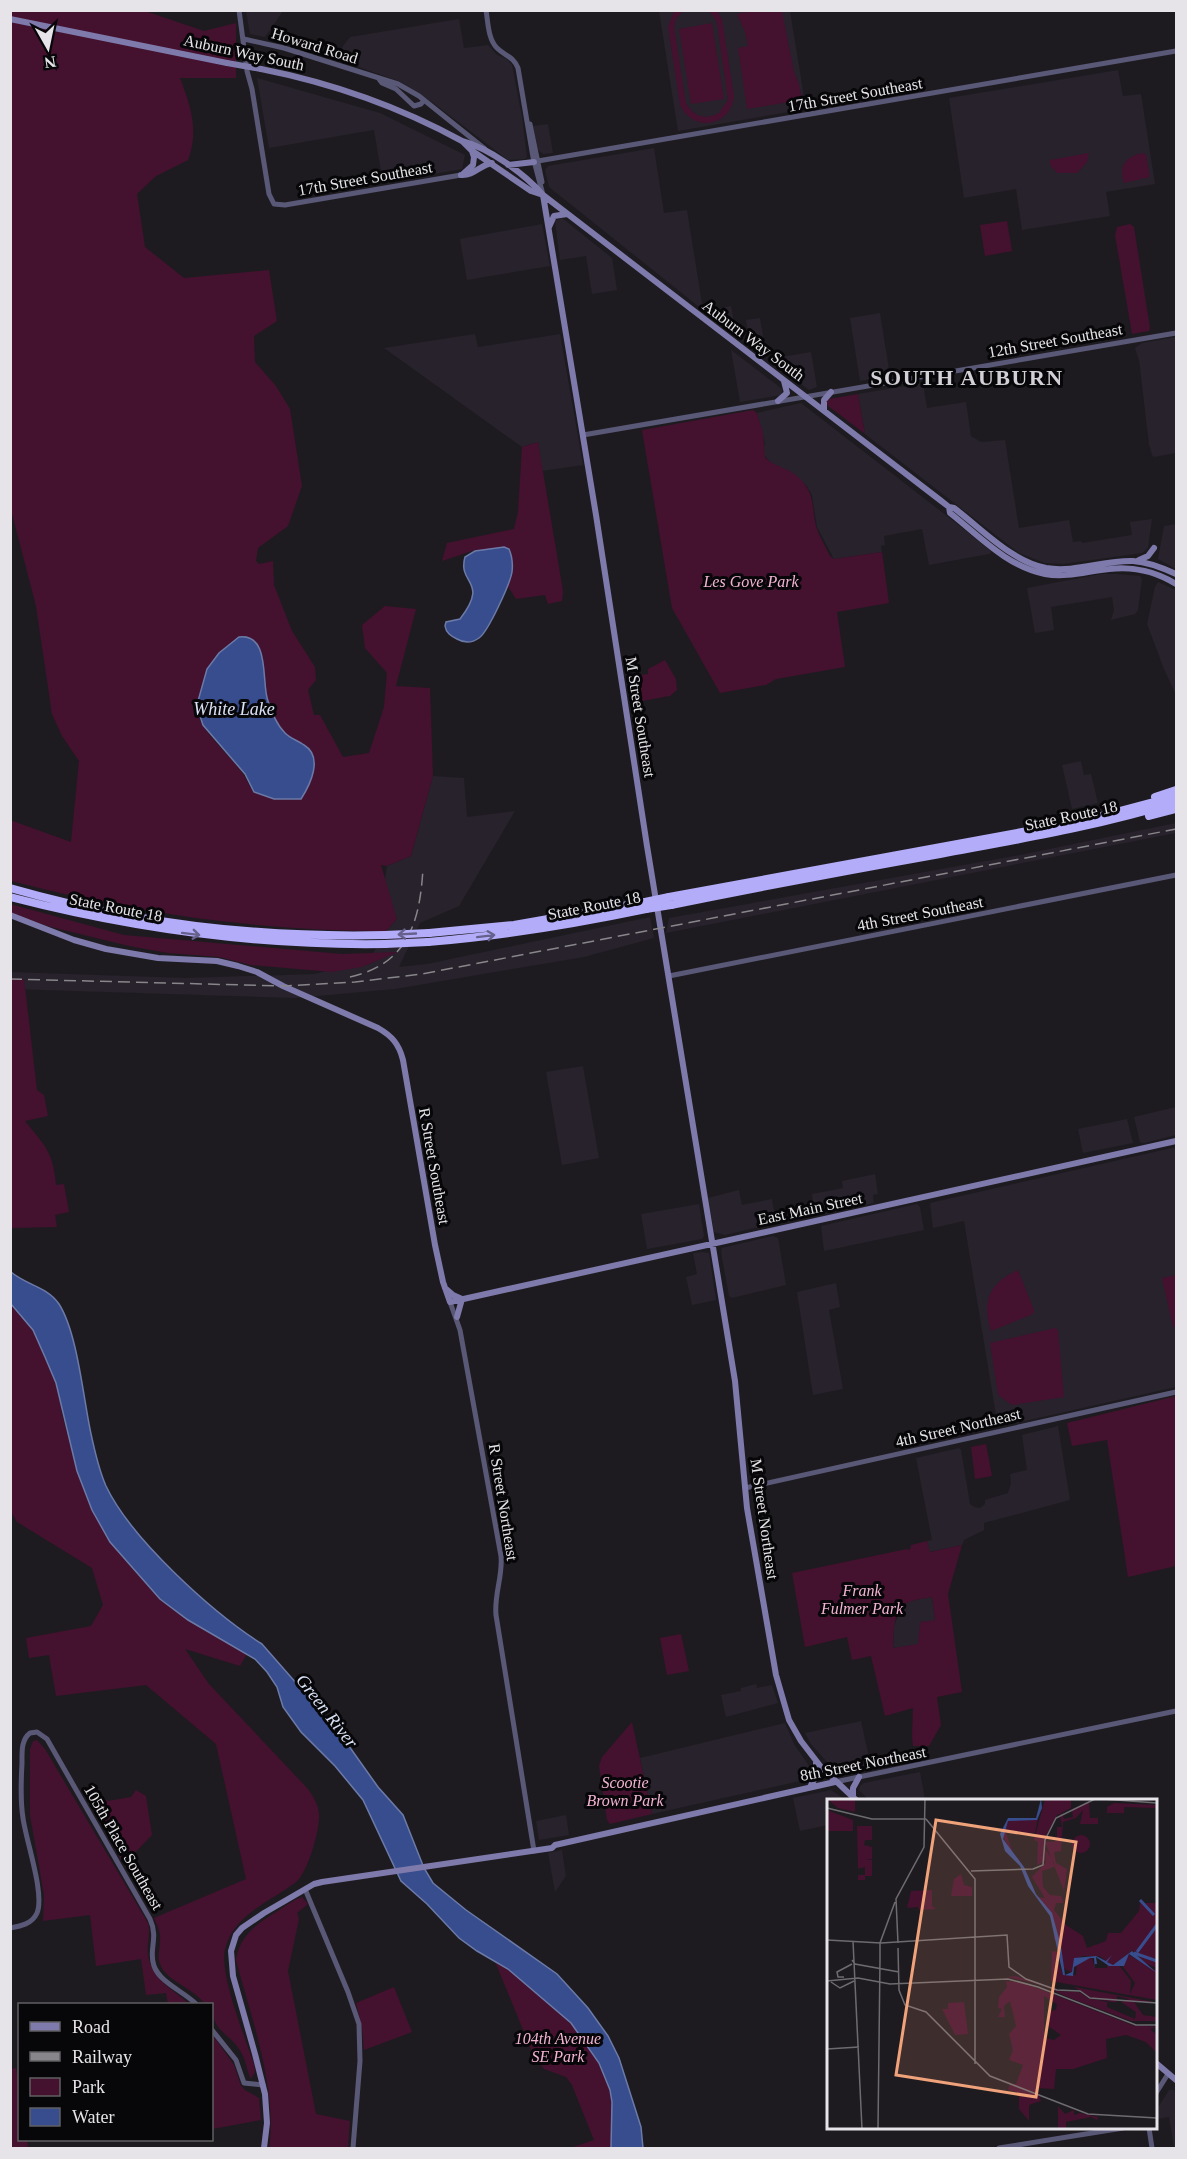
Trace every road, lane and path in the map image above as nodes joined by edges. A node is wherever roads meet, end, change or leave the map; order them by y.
1 (239, 10) edge
2 (486, 10) edge
3 (10, 19) edge
4 (244, 39) junction
5 (1176, 51) edge
6 (378, 78) junction
7 (424, 100) junction
8 (462, 141) junction
9 (471, 150) junction
10 (491, 154) junction
11 (536, 162) junction
12 (492, 163) junction
13 (506, 164) junction
14 (461, 175) junction
15 (543, 195) junction
16 (568, 214) junction
17 (549, 228) junction
18 (1176, 333) edge
19 (784, 380) junction
20 (831, 392) junction
21 (805, 396) junction
22 (778, 401) junction
23 (824, 411) junction
24 (583, 435) junction
25 (1154, 548) dead end
26 (1135, 561) junction
27 (1119, 562) junction
28 (1027, 565) junction
29 (1150, 572) junction
30 (1176, 576) edge
31 (1176, 584) edge
32 (1176, 790) edge
33 (1176, 796) edge
34 (1176, 802) edge
35 (1176, 809) edge
36 (1092, 819) junction
37 (1115, 820) junction
38 (1083, 824) junction
39 (1176, 875) edge
40 (10, 888) edge
41 (10, 897) edge
42 (10, 915) edge
43 (385, 939) junction
44 (669, 976) junction
45 (1176, 1141) edge
46 (712, 1243) junction
47 (444, 1288) junction
48 (462, 1299) junction
49 (450, 1302) junction
50 (457, 1317) junction
51 (1176, 1392) edge
52 (745, 1488) junction
53 (1176, 1711) edge
54 (816, 1761) junction
55 (860, 1777) junction
56 (835, 1782) junction
57 (809, 1787) junction
58 (855, 1799) edge
59 (534, 1849) junction
60 (305, 1889) junction
61 (10, 1928) edge
62 (195, 2003) edge
63 (213, 2031) edge
64 (1157, 2065) edge
65 (1174, 2079) edge
66 (263, 2085) junction
67 (1157, 2092) edge
68 (1111, 2129) edge
69 (1149, 2129) edge
70 (264, 2148) edge
71 (353, 2148) edge
72 (999, 2148) edge
73 (1152, 2148) edge

1 - 4 street
2 - 11 street, M Street Southeast
3 - 8 main road, Auburn Way South, bridge
4 - 6 street, Howard Road
4 - 14 street, 17th Street Southeast
5 - 11 street, 17th Street Southeast
6 - 7 street, Howard Road
6 - 7 street, Howard Road
7 - 10 street, Howard Road
8 - 9 main road, Auburn Way South
8 - 10 main road, Auburn Way South
9 - 12 main road, Auburn Way South
9 - 14 main road
10 - 13 main road, Auburn Way South
11 - 13 main road
11 - 15 street, M Street Southeast
12 - 14 main road
12 - 15 main road, Auburn Way South
13 - 15 main road, Auburn Way South
15 - 16 main road, Auburn Way South
15 - 17 main road, M Street Southeast
16 - 17 main road
16 - 19 main road, Auburn Way South
17 - 24 main road, M Street Southeast
18 - 20 street, 12th Street Southeast
19 - 21 main road, Auburn Way South
19 - 22 main road
20 - 21 street, 12th Street Southeast
20 - 23 main road
21 - 22 street, 12th Street Southeast
21 - 23 main road, Auburn Way South
22 - 24 street, 12th Street Southeast
23 - 28 main road, Auburn Way South
24 - 44 main road, M Street Southeast
25 - 26 main road
26 - 27 main road, Auburn Way South
26 - 30 main road, Auburn Way South
27 - 28 main road, Auburn Way South
27 - 29 main road
28 - 29 main road, Auburn Way South
29 - 30 main road
29 - 31 main road, Auburn Way South
32 - 36 highway
33 - 36 highway, State Route 18
34 - 37 highway, State Route 18
35 - 37 highway
36 - 38 highway, State Route 18
37 - 38 highway, State Route 18
38 - 43 highway, State Route 18, bridge
39 - 44 street, 4th Street Southeast
40 - 43 highway, State Route 18
41 -> 43 highway, State Route 18
42 - 47 main road, R Street Southeast
44 - 46 main road, M Street Southeast
45 - 46 main road, East Main Street
46 - 48 main road, East Main Street
46 - 52 main road, M Street Northeast
47 - 48 main road
47 - 49 main road, R Street Southeast
48 - 49 main road, East Main Street
48 - 50 main road
49 - 50 street, R Street Northeast
50 - 59 street, R Street Northeast
51 - 52 street, 4th Street Northeast
52 - 54 main road, M Street Northeast
53 - 55 street, 8th Street Northeast
54 - 56 main road, M Street Northeast
54 - 57 main road
55 - 56 street, 8th Street Northeast
55 - 58 main road
56 - 57 main road, 8th Street Northeast
56 - 58 main road, M Street Northeast
57 - 59 main road, 8th Street Northeast
59 - 60 main road, 8th Street Northeast
60 - 66 main road, 8th Street Northeast
60 - 71 street
61 - 62 street, 105th Place Southeast
63 - 66 street
64 - 65 main road
65 - 67 street
66 - 70 main road, 8th Street Northeast
68 - 72 street
69 - 73 street

